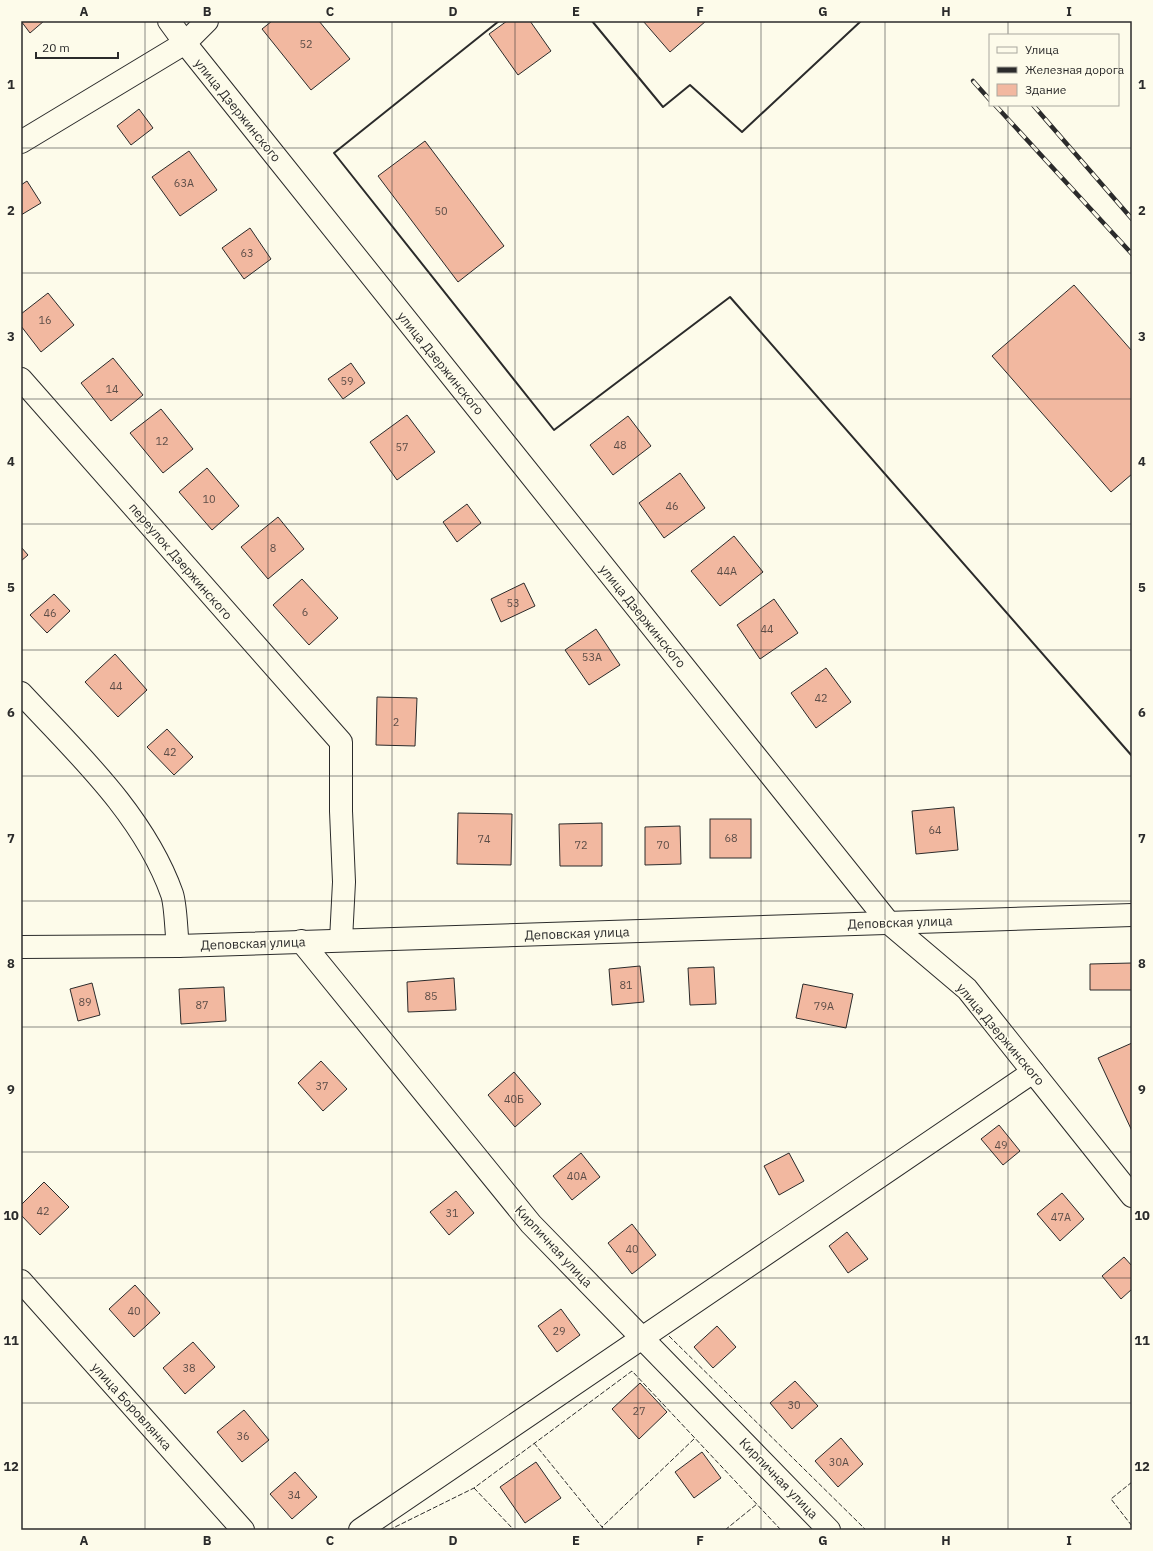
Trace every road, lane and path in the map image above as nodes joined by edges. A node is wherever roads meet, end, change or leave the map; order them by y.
1 (169, 21) edge
2 (207, 21) edge
3 (184, 43) junction
4 (21, 142) edge
5 (21, 380) edge
6 (21, 693) edge
7 (1132, 915) edge
8 (889, 923) junction
9 (341, 940) junction
10 (301, 941) junction
11 (178, 946) junction
12 (21, 947) edge
13 (1033, 1072) junction
14 (1132, 1196) edge
15 (21, 1281) edge
16 (642, 1337) junction
17 (243, 1530) edge
18 (360, 1530) edge
19 (829, 1530) edge

1 - 3 street, улица Дзержинского
2 - 3 street
3 - 4 street
3 - 8 street, улица Дзержинского
5 - 9 street, переулок Дзержинского
6 - 11 street
7 - 8 street, Деповская улица
8 - 9 street, Деповская улица
8 - 13 street, улица Дзержинского
9 - 10 street, Деповская улица
10 - 11 street, Деповская улица
10 - 16 street, Кирпичная улица
11 - 12 street, Деповская улица
13 - 14 street, улица Дзержинского
13 - 16 street
15 - 17 street, улица Боровлянка
16 - 18 street
16 - 19 street, Кирпичная улица

